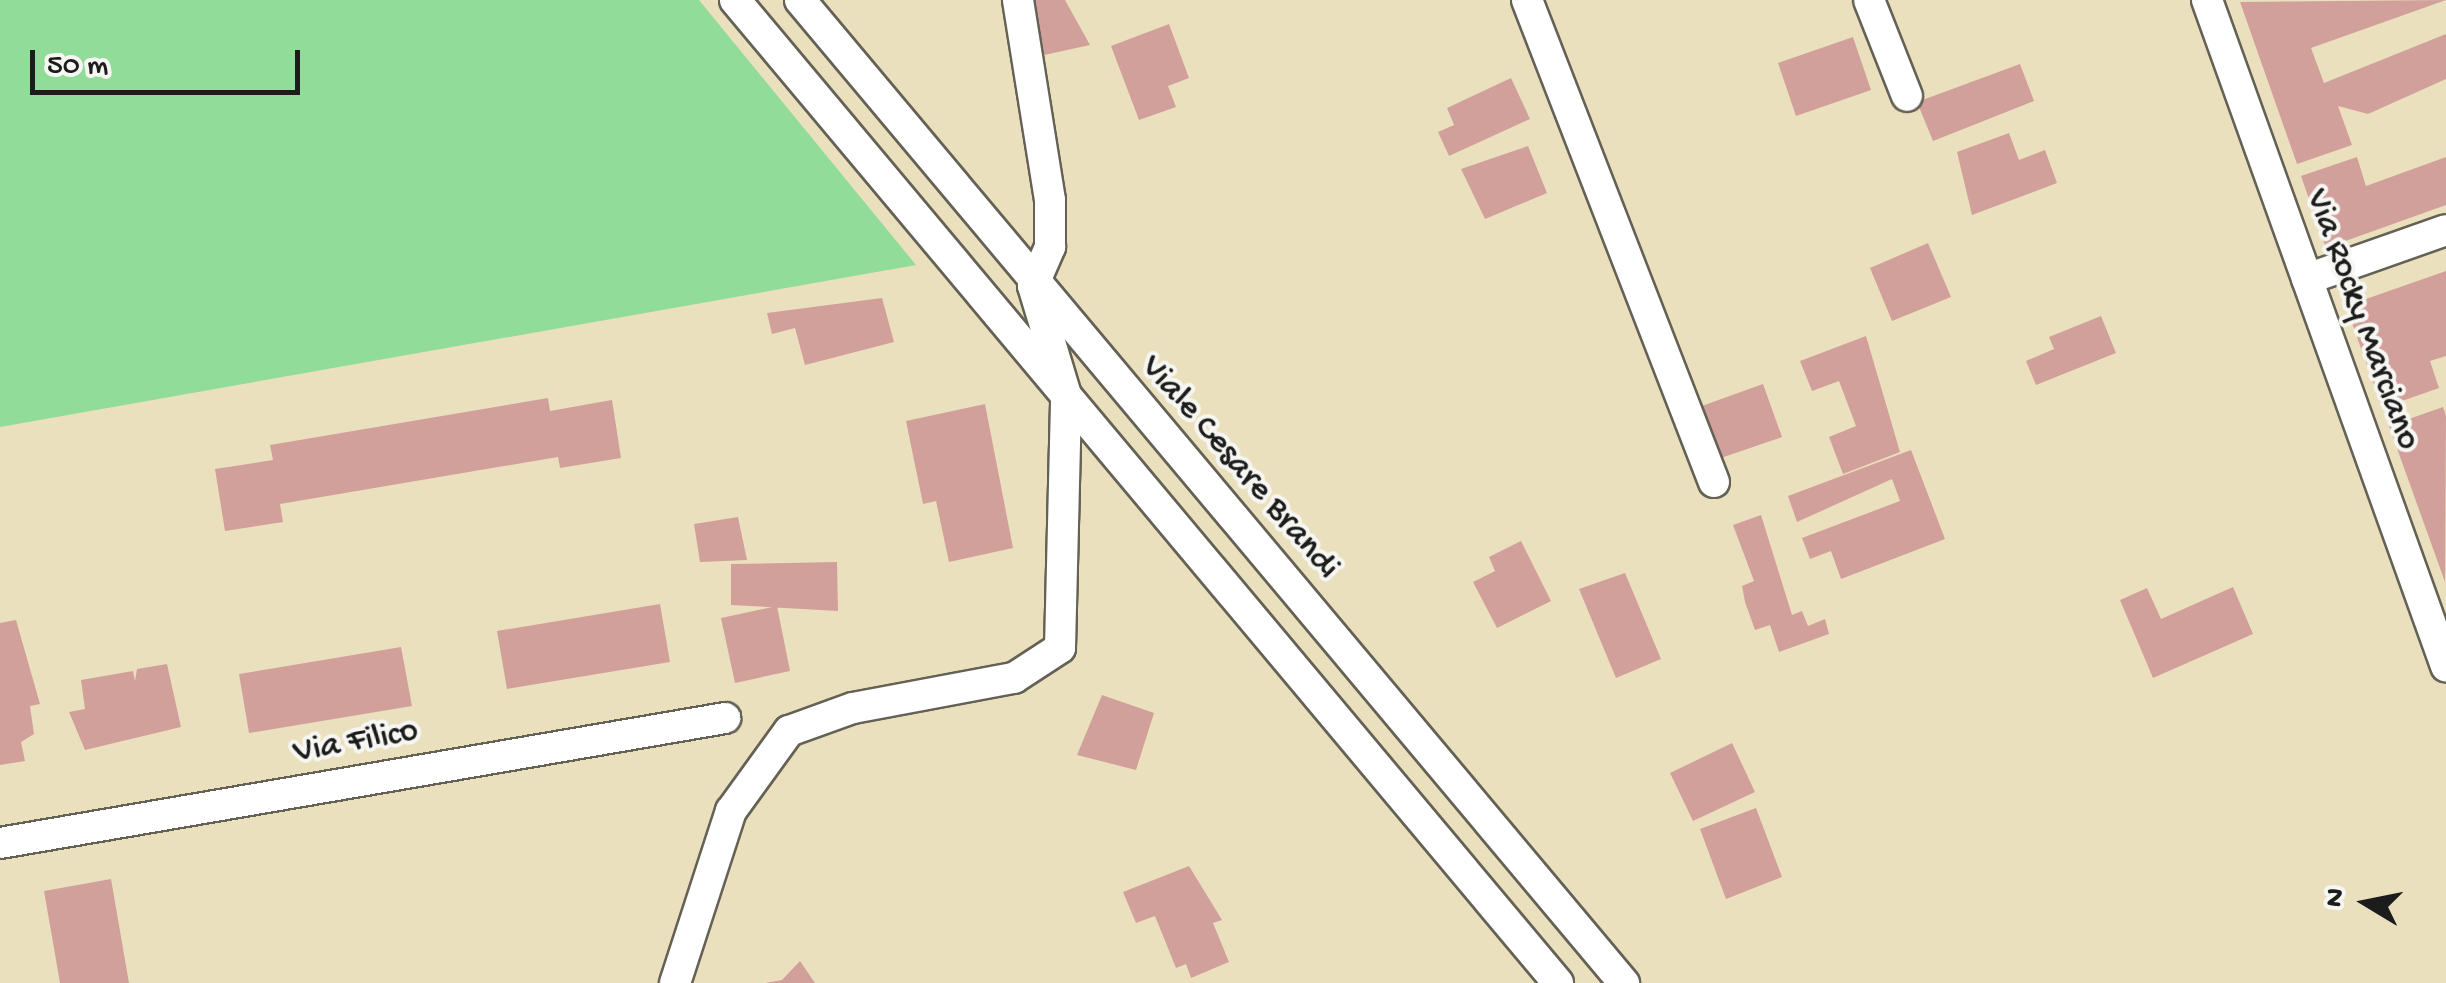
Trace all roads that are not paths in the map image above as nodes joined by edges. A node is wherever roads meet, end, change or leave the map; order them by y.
1 (735, 0) edge
2 (800, 0) edge
3 (1018, 0) edge
4 (1527, 0) edge
5 (1869, 0) edge
6 (2207, 0) edge
7 (1907, 96) dead end
8 (2446, 230) edge
9 (2306, 279) junction
10 (1033, 286) junction
11 (1066, 395) junction
12 (1714, 482) dead end
13 (2446, 666) edge
14 (725, 718) dead end
15 (0, 843) edge
16 (675, 983) edge
17 (1558, 983) edge
18 (1624, 983) edge

1 - 11 street
2 - 10 street, Viale Cesare Brandi
3 - 10 street
4 - 12 street
5 - 7 street
6 - 9 street, Via Rocky Marciano
8 - 9 street
9 - 13 street, Via Rocky Marciano
10 - 11 street
10 - 18 street, Viale Cesare Brandi
11 - 16 street
11 - 17 street
14 - 15 street, Via Filico

